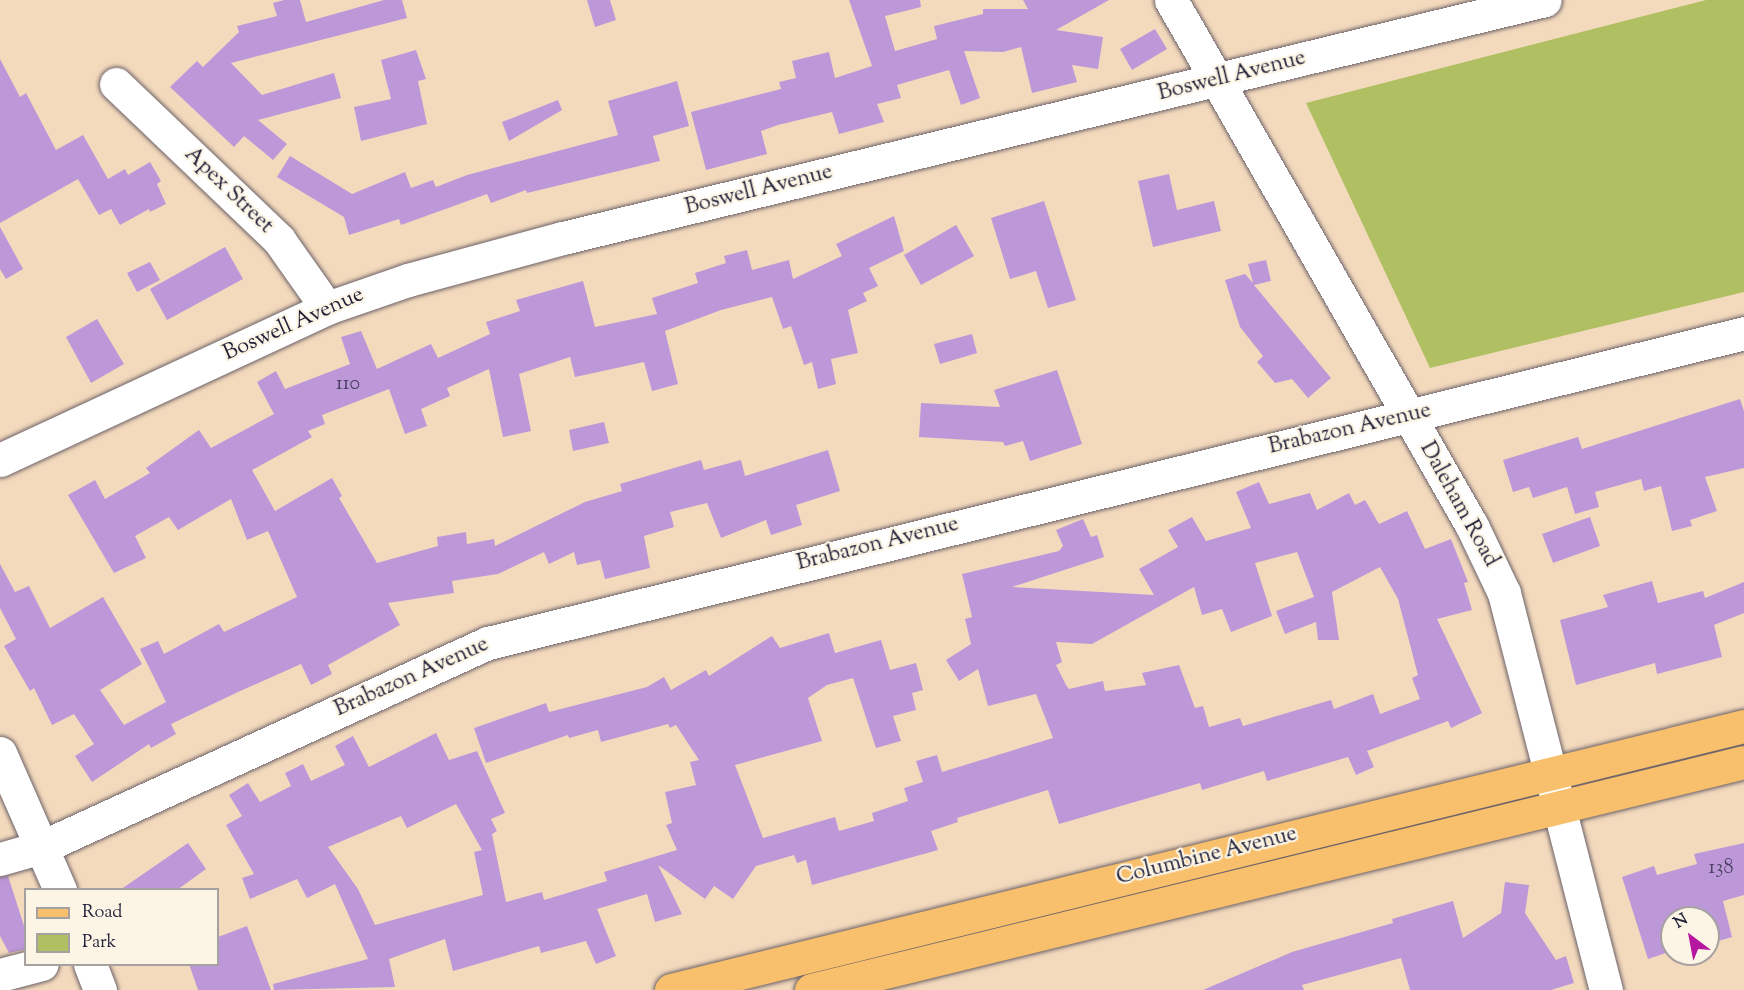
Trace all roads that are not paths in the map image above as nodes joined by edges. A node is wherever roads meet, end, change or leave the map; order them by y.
1 (1171, 0) edge
2 (1545, 0) edge
3 (1216, 81) junction
4 (116, 84) dead end
5 (327, 308) junction
6 (1744, 333) edge
7 (1408, 417) junction
8 (0, 460) edge
9 (1744, 726) edge
10 (0, 753) edge
11 (1744, 762) edge
12 (1551, 774) junction
13 (1561, 806) junction
14 (42, 847) junction
15 (0, 859) edge
16 (59, 888) edge
17 (1079, 889) junction
18 (1086, 922) junction
19 (34, 966) edge
20 (91, 966) edge
21 (0, 975) edge
22 (100, 990) edge
23 (671, 990) edge
24 (811, 990) edge
25 (1606, 990) edge

1 - 3 street, Daleham Road
2 - 3 street, Boswell Avenue
3 - 5 street, Boswell Avenue
3 - 7 street, Daleham Road
4 - 5 street, Apex Street
5 - 8 street, Boswell Avenue
6 - 7 street, Brabazon Avenue
7 - 12 street, Daleham Road
7 - 14 street, Brabazon Avenue
9 - 12 main road, Columbine Avenue
10 - 14 street
11 - 13 main road, Columbine Avenue
12 - 13 street, Daleham Road
12 - 17 main road, Columbine Avenue
13 - 18 main road, Columbine Avenue
13 - 25 street, Daleham Road
14 - 15 street, Brabazon Avenue
14 - 16 street
17 - 18 main road
17 - 23 main road, Columbine Avenue
18 - 24 main road, Columbine Avenue
19 - 21 street
20 - 22 street

